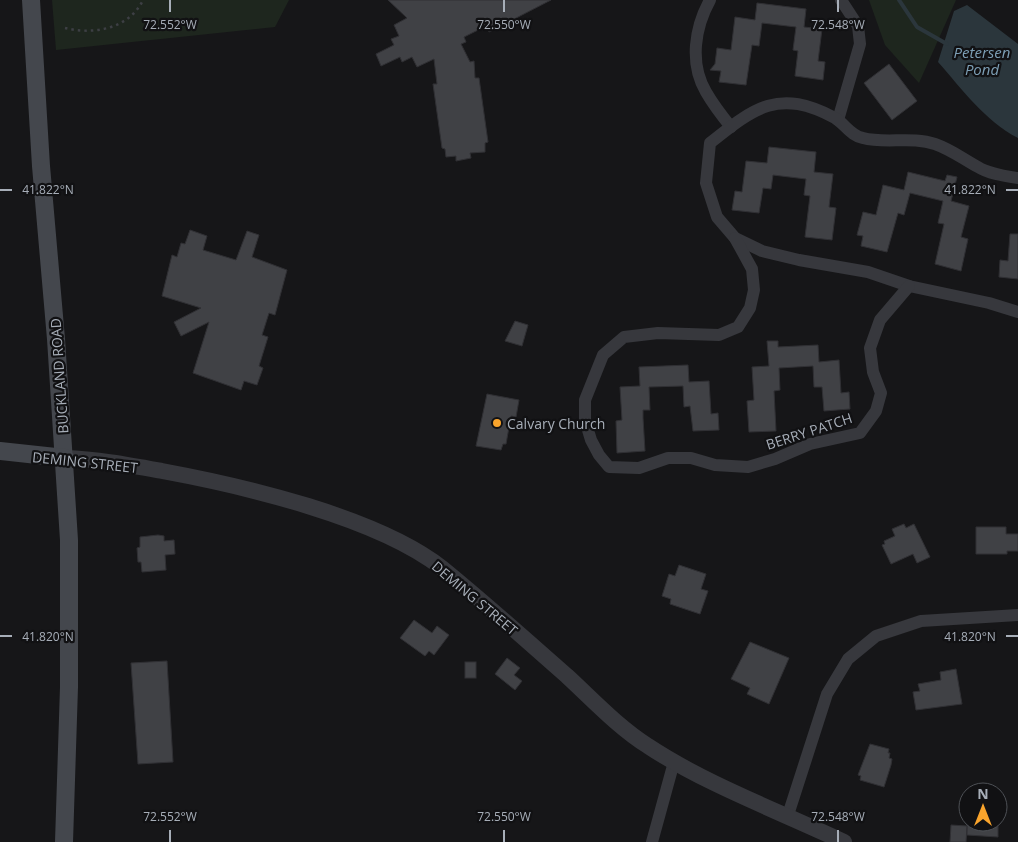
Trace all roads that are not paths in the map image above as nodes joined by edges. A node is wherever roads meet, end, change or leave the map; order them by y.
1 (31, 0) edge
2 (710, 0) edge
3 (841, 0) edge
4 (838, 120) junction
5 (731, 127) junction
6 (1018, 178) edge
7 (735, 238) junction
8 (909, 286) junction
9 (1018, 312) edge
10 (0, 451) edge
11 (64, 458) junction
12 (1018, 615) edge
13 (674, 762) junction
14 (788, 815) junction
15 (64, 842) edge
16 (652, 842) edge
17 (844, 842) edge

1 - 11 main road, BUCKLAND ROAD
2 - 5 street
3 - 4 street
4 - 5 street, BERRY PATCH
4 - 6 street, BERRY PATCH
5 - 7 street, BERRY PATCH
7 - 8 street, BERRY PATCH
7 - 8 street, BERRY PATCH
8 - 9 street, BERRY PATCH
10 - 11 main road, DEMING STREET
11 - 13 street, DEMING STREET
11 - 15 main road, BUCKLAND ROAD
12 - 14 street
13 - 14 street, DEMING STREET
13 - 16 street
14 - 17 street, DEMING STREET

